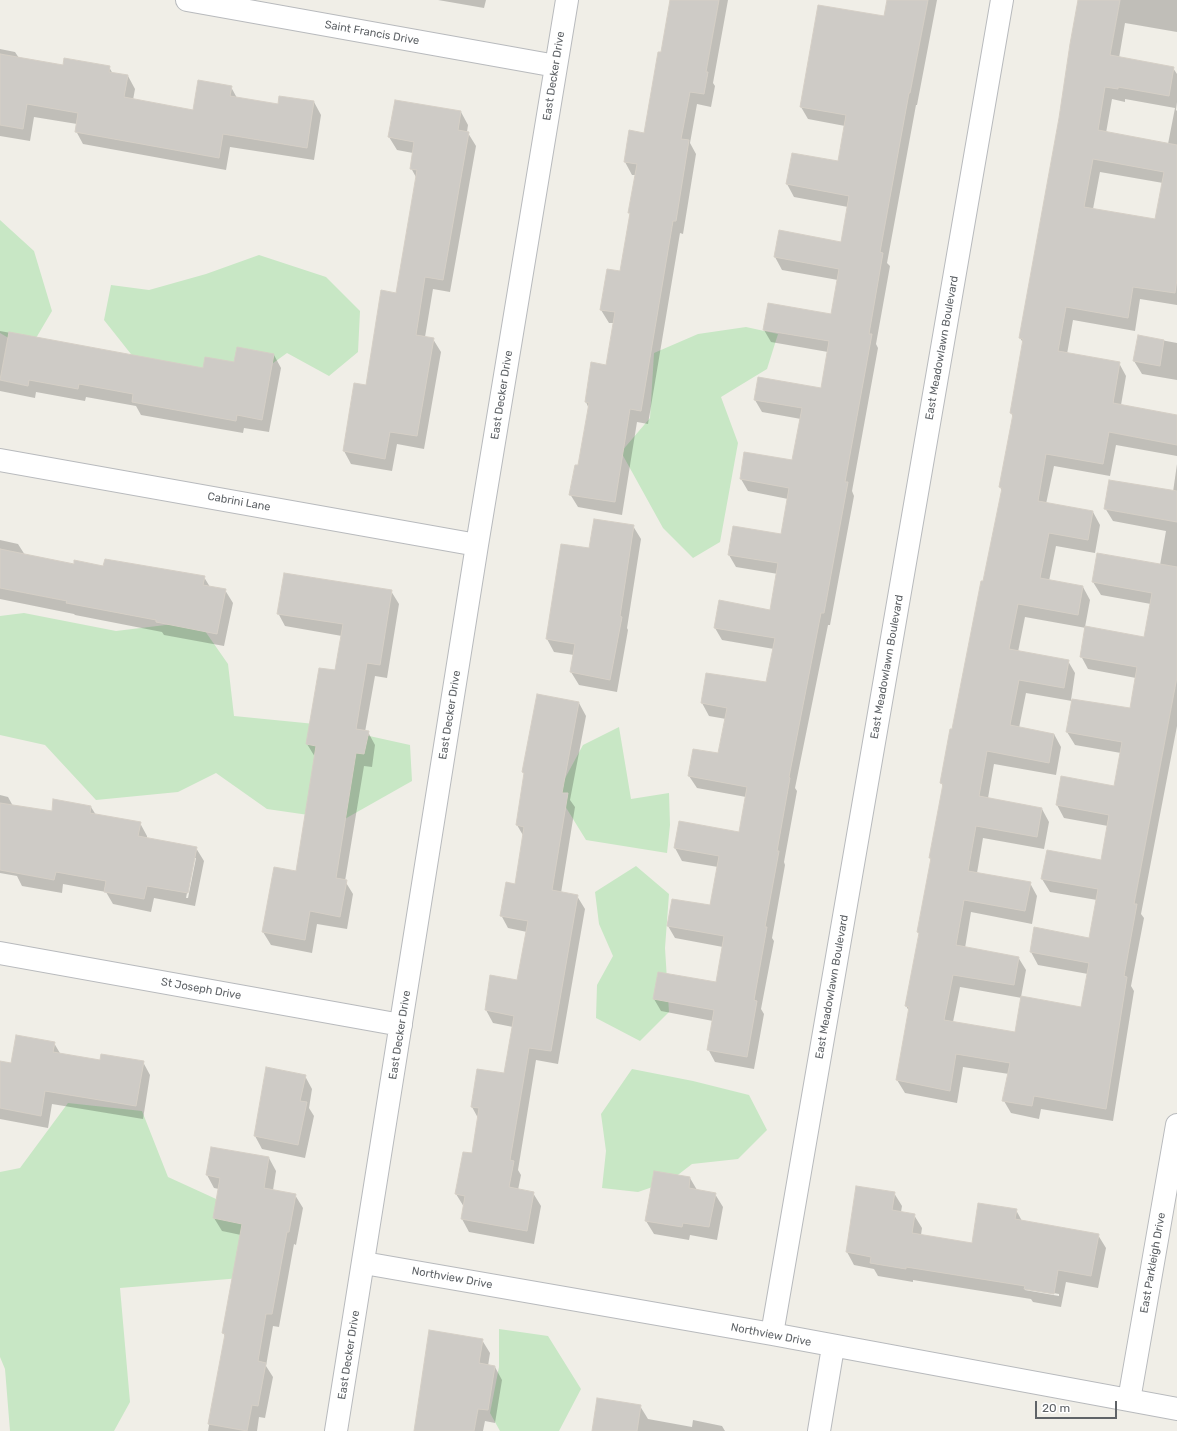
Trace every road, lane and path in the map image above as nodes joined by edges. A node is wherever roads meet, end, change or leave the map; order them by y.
1 (187, 0) edge
2 (567, 0) edge
3 (1002, 0) edge
4 (556, 66) junction
5 (0, 460) edge
6 (477, 545) junction
7 (0, 953) edge
8 (401, 1025) junction
9 (1177, 1125) edge
10 (364, 1262) junction
11 (772, 1334) junction
12 (833, 1347) junction
13 (1129, 1400) junction
14 (1177, 1409) edge
15 (336, 1431) edge
16 (819, 1431) edge

1 - 4 street, Saint Francis Drive
2 - 4 street, East Decker Drive
3 - 11 street, East Meadowlawn Boulevard
4 - 6 street, East Decker Drive
5 - 6 street, Cabrini Lane
6 - 8 street, East Decker Drive
7 - 8 street, St Joseph Drive
8 - 10 street, East Decker Drive
9 - 13 street, East Parkleigh Drive
10 - 11 street, Northview Drive
10 - 15 street, East Decker Drive
11 - 12 street, Northview Drive
12 - 13 street, Northview Drive
12 - 16 street
13 - 14 street, Northview Drive

